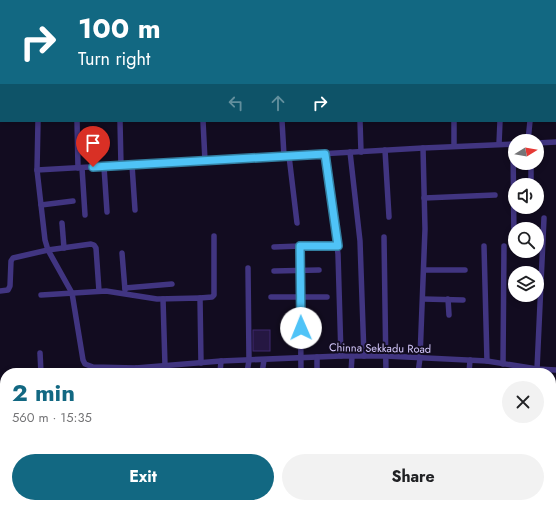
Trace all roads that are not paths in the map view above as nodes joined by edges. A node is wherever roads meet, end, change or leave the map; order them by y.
1 (38, 122) edge
2 (77, 122) edge
3 (120, 122) edge
4 (203, 122) edge
5 (282, 122) edge
6 (360, 122) edge
7 (454, 122) edge
8 (500, 122) edge
9 (530, 122) edge
10 (529, 134) edge
11 (556, 142) edge
12 (544, 143) edge
13 (499, 144) junction
14 (508, 144) edge
15 (454, 146) junction
16 (423, 148) junction
17 (385, 150) junction
18 (350, 152) junction
19 (361, 152) junction
20 (325, 154) junction
21 (286, 156) junction
22 (205, 161) junction
23 (132, 165) junction
24 (121, 166) junction
25 (104, 167) junction
26 (80, 168) junction
27 (37, 170) junction
28 (514, 170) edge
29 (495, 195) dead end
30 (424, 198) junction
31 (73, 202) dead end
32 (41, 205) junction
33 (135, 210) dead end
34 (107, 212) dead end
35 (85, 215) dead end
36 (389, 217) dead end
37 (544, 218) dead end
38 (514, 222) edge
39 (62, 223) dead end
40 (297, 223) dead end
41 (214, 236) dead end
42 (384, 237) dead end
43 (300, 246) junction
44 (338, 246) junction
45 (484, 246) dead end
46 (504, 246) dead end
47 (274, 247) dead end
48 (64, 248) junction
49 (48, 250) junction
50 (122, 253) dead end
51 (248, 268) dead end
52 (319, 270) dead end
53 (424, 270) junction
54 (465, 270) dead end
55 (274, 271) dead end
56 (300, 271) junction
57 (172, 284) dead end
58 (0, 291) edge
59 (99, 291) junction
60 (125, 291) junction
61 (72, 293) junction
62 (41, 295) dead end
63 (270, 297) dead end
64 (301, 297) junction
65 (327, 297) dead end
66 (200, 298) junction
67 (163, 299) junction
68 (423, 299) junction
69 (448, 299) junction
70 (463, 300) dead end
71 (449, 315) dead end
72 (40, 353) dead end
73 (341, 356) junction
74 (352, 356) junction
75 (364, 356) junction
76 (386, 356) junction
77 (317, 357) junction
78 (302, 358) junction
79 (420, 358) junction
80 (249, 360) junction
81 (264, 360) junction
82 (470, 360) junction
83 (221, 361) junction
84 (487, 361) junction
85 (201, 363) junction
86 (503, 364) junction
87 (165, 366) junction
88 (89, 367) joint
89 (41, 368) edge
90 (100, 368) edge
91 (153, 368) edge
92 (220, 368) edge
93 (248, 368) edge
94 (263, 368) edge
95 (301, 368) edge
96 (317, 368) edge
97 (352, 368) edge
98 (386, 368) edge
99 (419, 368) edge
100 (469, 368) edge
101 (530, 368) edge
102 (537, 368) edge
103 (482, 508) edge
104 (489, 508) edge

1 - 27 street
2 - 26 street
3 - 24 street
4 - 22 street
5 - 21 street
6 - 19 street
7 - 15 street
8 - 13 street
9 - 10 street
11 - 12 street
13 - 14 street
13 - 15 street
15 - 16 street
16 - 17 street
16 - 30 street
17 - 19 street
17 - 36 street
18 - 19 street
18 - 20 street
18 - 75 street
20 - 21 street
20 - 44 street
21 - 22 street
21 - 40 street
22 - 23 street
23 - 24 street
23 - 33 street
24 - 25 street
25 - 26 street
25 - 34 street
26 - 27 street
26 - 35 street
27 - 32 street
28 - 38 street
29 - 30 street
30 - 53 street
31 - 32 street
32 - 49 street
37 - 102 street
39 - 48 street
41 - 66 street
42 - 76 street
43 - 44 street
43 - 47 street
43 - 56 street
44 - 73 street
45 - 84 street
46 - 86 street
48 - 49 street
48 - 59 street
49 - 58 street
49 - 61 street
50 - 60 street
51 - 80 street
52 - 56 street
53 - 54 street
53 - 68 street
55 - 56 street
56 - 64 street
57 - 60 street
59 - 60 street
59 - 61 street
60 - 67 street
61 - 62 street
61 - 88 street
63 - 64 street
64 - 65 street
64 - 78 street
66 - 67 street
66 - 85 street
67 - 87 street
68 - 69 street
68 - 79 street
69 - 70 street
69 - 71 street
72 - 89 street
73 - 74 street, Chinna Sekkadu Road
73 - 77 street, Chinna Sekkadu Road
74 - 75 street, Chinna Sekkadu Road
74 - 97 street
75 - 76 street, Chinna Sekkadu Road
76 - 79 street, Chinna Sekkadu Road
76 - 98 street
77 - 78 street, Chinna Sekkadu Road
77 - 96 street
78 - 81 street, Chinna Sekkadu Road
78 - 95 street
79 - 82 street, Chinna Sekkadu Road
79 - 99 street
80 - 81 street, Chinna Sekkadu Road
80 - 83 street, Chinna Sekkadu Road
80 - 93 street
81 - 94 street
82 - 84 street, Chinna Sekkadu Road
82 - 100 street
83 - 85 street, Chinna Sekkadu Road
83 - 92 street
84 - 86 street, Chinna Sekkadu Road
85 - 87 street, Chinna Sekkadu Road
86 - 101 street, Chinna Sekkadu Road
87 - 91 street, Chinna Sekkadu Road
88 - 90 street, Chinna Sekkadu Road
103 - 104 street

